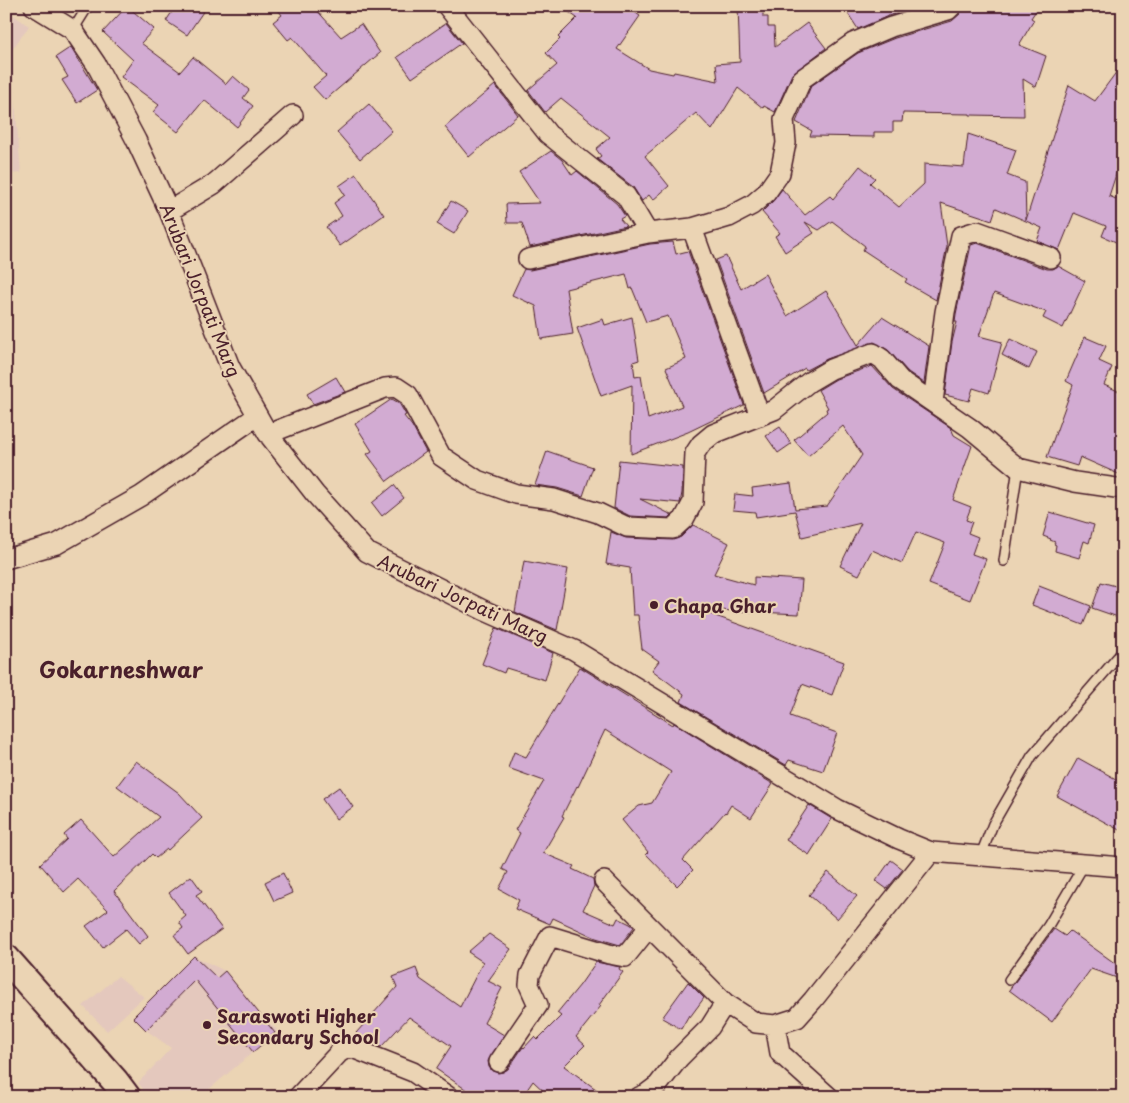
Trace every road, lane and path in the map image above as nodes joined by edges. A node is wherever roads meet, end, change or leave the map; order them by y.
1 (34, 6) edge
2 (88, 6) edge
3 (446, 6) edge
4 (952, 6) edge
5 (73, 30) junction
6 (293, 115) dead end
7 (169, 211) junction
8 (692, 228) junction
9 (648, 233) junction
10 (1051, 258) dead end
11 (528, 259) dead end
12 (933, 402) junction
13 (257, 416) junction
14 (760, 416) junction
15 (268, 434) junction
16 (1018, 468) junction
17 (1123, 489) edge
18 (6, 559) edge
19 (1004, 561) dead end
20 (1123, 651) edge
21 (931, 852) junction
22 (980, 857) junction
23 (1084, 863) junction
24 (1123, 866) edge
25 (604, 881) dead end
26 (649, 927) junction
27 (6, 958) edge
28 (1009, 980) dead end
29 (725, 1003) junction
30 (775, 1024) junction
31 (499, 1062) dead end
32 (127, 1097) edge
33 (298, 1097) edge
34 (450, 1097) edge
35 (639, 1097) edge
36 (829, 1097) edge

1 - 5 street, Arubari Jorpati Marg
2 - 5 lane
3 - 9 street
4 - 8 street
5 - 7 street, Arubari Jorpati Marg
6 - 7 street
7 - 13 street, Arubari Jorpati Marg
8 - 9 street
8 - 14 street
9 - 11 street
10 - 12 street
12 - 14 street
12 - 16 street
13 - 15 street, Arubari Jorpati Marg
13 - 18 street
14 - 15 street
15 - 21 street, Arubari Jorpati Marg
16 - 17 street
16 - 19 lane
20 - 22 lane
21 - 22 street, Arubari Jorpati Marg
21 - 30 street
22 - 23 street, Arubari Jorpati Marg
23 - 24 street, Arubari Jorpati Marg
23 - 28 lane
25 - 26 street
26 - 29 street
26 - 31 street
27 - 32 main road
29 - 30 street
29 - 35 street
30 - 36 street
33 - 34 street

